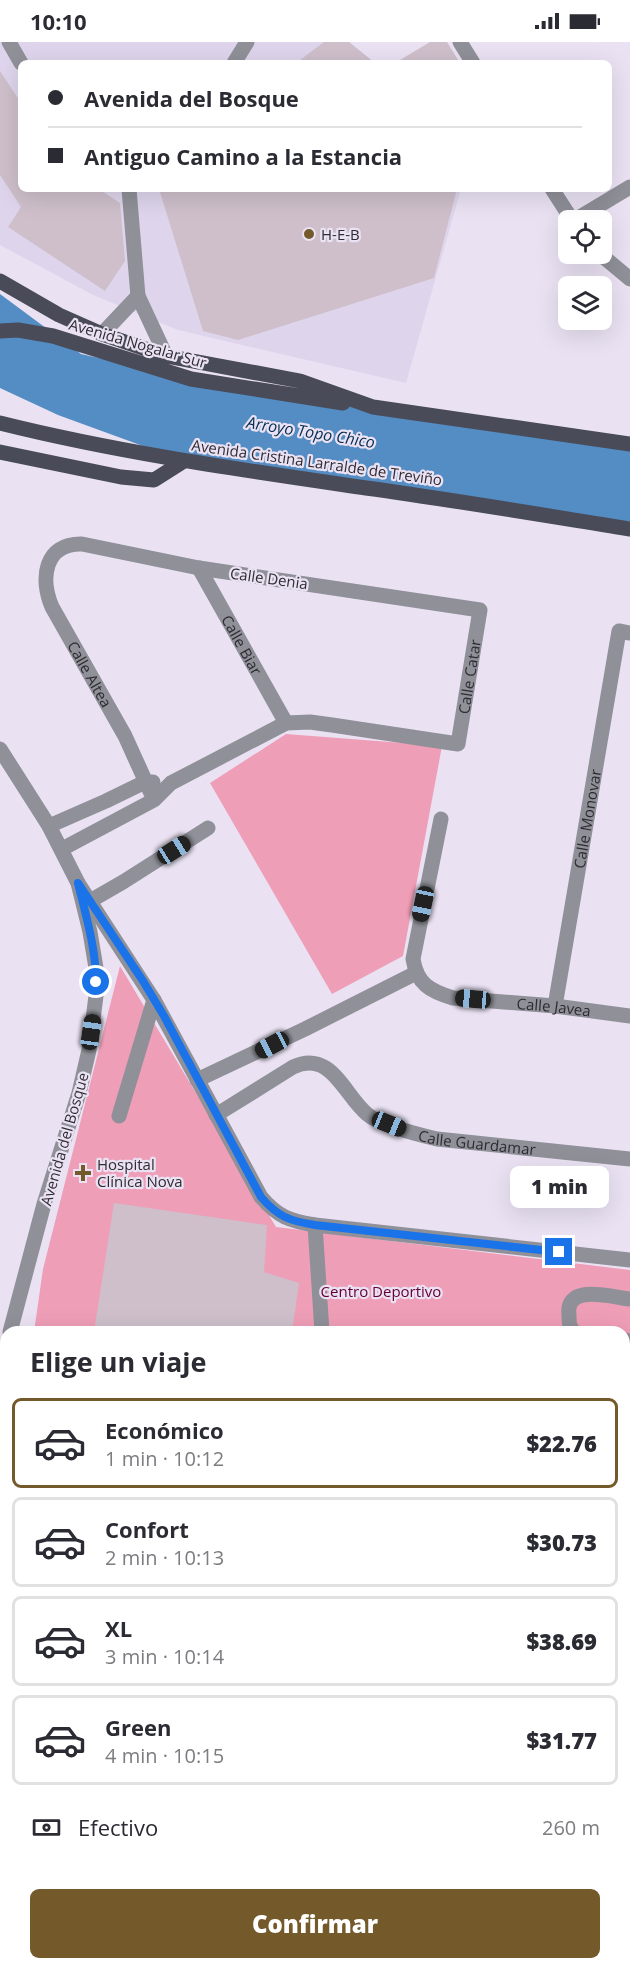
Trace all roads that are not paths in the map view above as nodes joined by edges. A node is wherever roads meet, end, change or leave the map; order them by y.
1 (9, 42) edge
2 (247, 42) edge
3 (460, 42) edge
4 (19, 60) edge
5 (236, 60) edge
6 (470, 60) edge
7 (630, 187) edge
8 (129, 192) edge
9 (554, 192) edge
10 (566, 210) edge
11 (590, 210) edge
12 (612, 264) edge
13 (630, 279) edge
14 (0, 281) edge
15 (138, 296) junction
16 (0, 331) edge
17 (102, 334) junction
18 (166, 356) junction
19 (373, 407) junction
20 (0, 423) edge
21 (630, 444) edge
22 (0, 452) edge
23 (184, 461) junction
24 (630, 530) edge
25 (59, 550) joint
26 (199, 568) junction
27 (480, 610) joint
28 (624, 632) edge
29 (286, 723) junction
30 (0, 749) edge
31 (145, 782) junction
32 (171, 783) junction
33 (154, 800) junction
34 (441, 819) dead end
35 (49, 826) junction
36 (208, 828) dead end
37 (62, 849) junction
38 (78, 883) junction
39 (90, 901) junction
40 (416, 973) junction
41 (154, 1000) junction
42 (555, 1006) junction
43 (630, 1016) edge
44 (197, 1080) junction
45 (216, 1115) junction
46 (119, 1116) dead end
47 (630, 1159) edge
48 (315, 1225) junction
49 (630, 1260) edge
50 (630, 1299) edge
51 (12, 1326) edge
52 (322, 1326) edge
53 (570, 1326) edge

1 - 4 street
2 - 5 street
3 - 6 street
7 - 11 street
8 - 15 street
9 - 10 street
12 - 13 street
14 - 17 main road
15 - 17 street
15 - 18 street
16 - 19 main road, Avenida Nogalar Sur
17 - 18 main road
18 - 19 main road
19 - 21 main road
20 - 23 main road, Avenida Cristina Larralde de Treviño
22 - 23 main road
23 - 24 main road, Avenida Cristina Larralde de Treviño
25 - 26 street, Calle Denia
25 - 31 street, Calle Altea
26 - 27 street, Calle Denia
26 - 29 street, Calle Biar
27 - 29 street, Calle Catar
28 - 42 street, Calle Monovar
29 - 32 street
30 - 35 street, Avenida del Bosque
31 - 32 street
31 - 33 street, Calle Altea
31 - 35 street
32 - 33 street
33 - 37 street
34 - 40 street
35 - 37 street, Avenida del Bosque
36 - 39 street
37 - 38 street, Avenida del Bosque
38 - 39 street
38 - 51 street, Avenida del Bosque
39 - 41 street
40 - 42 street, Calle Javea
40 - 44 street
41 - 44 street
41 - 46 street
42 - 43 street, Calle Javea
44 - 45 street
45 - 47 street, Calle Guardamar
45 - 48 street
48 - 49 street
48 - 52 street
50 - 53 street

